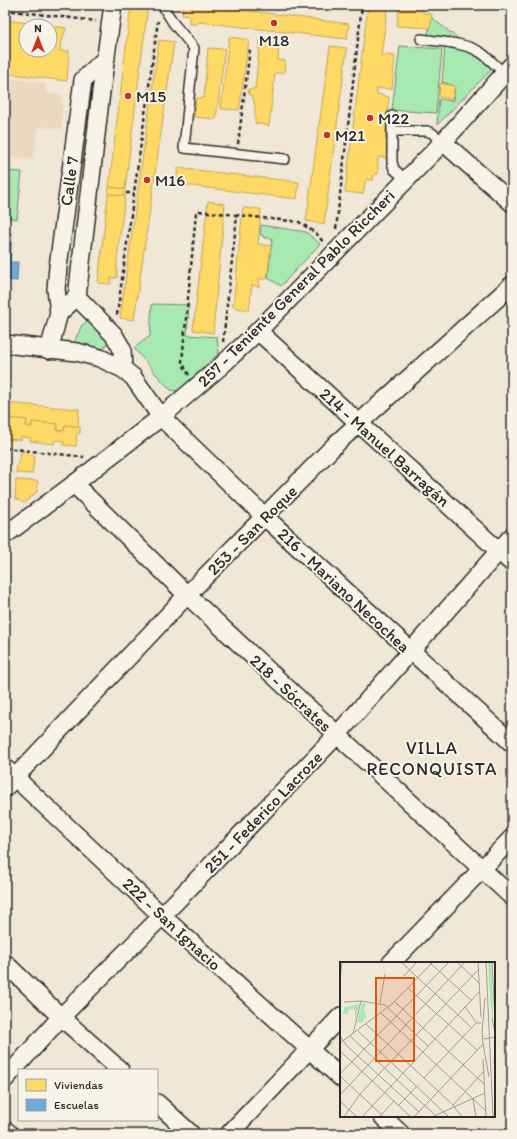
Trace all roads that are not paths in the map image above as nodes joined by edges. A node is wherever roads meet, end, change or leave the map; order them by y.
1 (113, 5) edge
2 (161, 9) edge
3 (421, 39) dead end
4 (106, 58) junction
5 (508, 70) edge
6 (392, 116) dead end
7 (393, 131) junction
8 (443, 142) junction
9 (285, 159) dead end
10 (406, 180) junction
11 (512, 203) edge
12 (512, 285) edge
13 (77, 297) junction
14 (60, 313) junction
15 (258, 331) junction
16 (5, 344) edge
17 (49, 350) junction
18 (124, 369) junction
19 (161, 417) junction
20 (359, 424) junction
21 (74, 484) junction
22 (265, 517) junction
23 (5, 535) edge
24 (512, 536) edge
25 (498, 551) junction
26 (512, 563) edge
27 (187, 595) junction
28 (410, 651) junction
29 (337, 735) junction
30 (512, 743) edge
31 (8, 778) edge
32 (512, 838) edge
33 (481, 869) junction
34 (512, 897) edge
35 (162, 916) junction
36 (392, 962) edge
37 (5, 963) edge
38 (61, 1017) junction
39 (340, 1017) edge
40 (310, 1049) junction
41 (119, 1069) edge
42 (340, 1077) edge
43 (5, 1079) edge
44 (158, 1104) edge
45 (383, 1117) edge
46 (5, 1130) edge
47 (10, 1134) edge
48 (191, 1134) edge
49 (229, 1134) edge
50 (401, 1134) edge

1 - 4 street, Calle 7
2 - 9 lane
3 - 5 lane
4 - 13 street, Calle 7
4 - 14 street, Calle 7
5 - 8 street, 257 - Teniente General Pablo Riccheri
6 - 7 lane
7 - 8 lane
7 - 10 lane
8 - 10 street, 257 - Teniente General Pablo Riccheri
8 - 11 street
10 - 15 street, 257 - Teniente General Pablo Riccheri
12 - 20 street, 253 - San Roque
13 - 14 street
13 - 18 street
14 - 17 street, Calle 7
15 - 19 street, 257 - Teniente General Pablo Riccheri
15 - 20 street, 214 - Manuel Barragán
16 - 17 street
17 - 18 street
18 - 19 street, 216 - Mariano Necochea
19 - 21 street, 257 - Teniente General Pablo Riccheri
19 - 22 street, 216 - Mariano Necochea
20 - 22 street, 253 - San Roque
20 - 25 street, 214 - Manuel Barragán
21 - 23 street, 257 - Teniente General Pablo Riccheri
21 - 27 street, 218 - Sócrates
22 - 27 street, 253 - San Roque
22 - 28 street, 216 - Mariano Necochea
24 - 25 street, 251 - Federico Lacroze
25 - 26 street, 214 - Manuel Barragán
25 - 28 street, 251 - Federico Lacroze
27 - 29 street, 218 - Sócrates
27 - 31 street, 253 - San Roque
28 - 29 street, 251 - Federico Lacroze
28 - 30 street, 216 - Mariano Necochea
29 - 33 street, 218 - Sócrates
29 - 35 street, 251 - Federico Lacroze
31 - 35 street, 222 - San Ignacio
32 - 33 street
33 - 34 street, 218 - Sócrates
33 - 36 street
35 - 38 street, 251 - Federico Lacroze
35 - 40 street, 222 - San Ignacio
37 - 38 street
38 - 41 street
38 - 43 street, 251 - Federico Lacroze
39 - 40 street
40 - 42 street, 222 - San Ignacio
40 - 49 street
44 - 48 street
45 - 50 street
46 - 47 street

